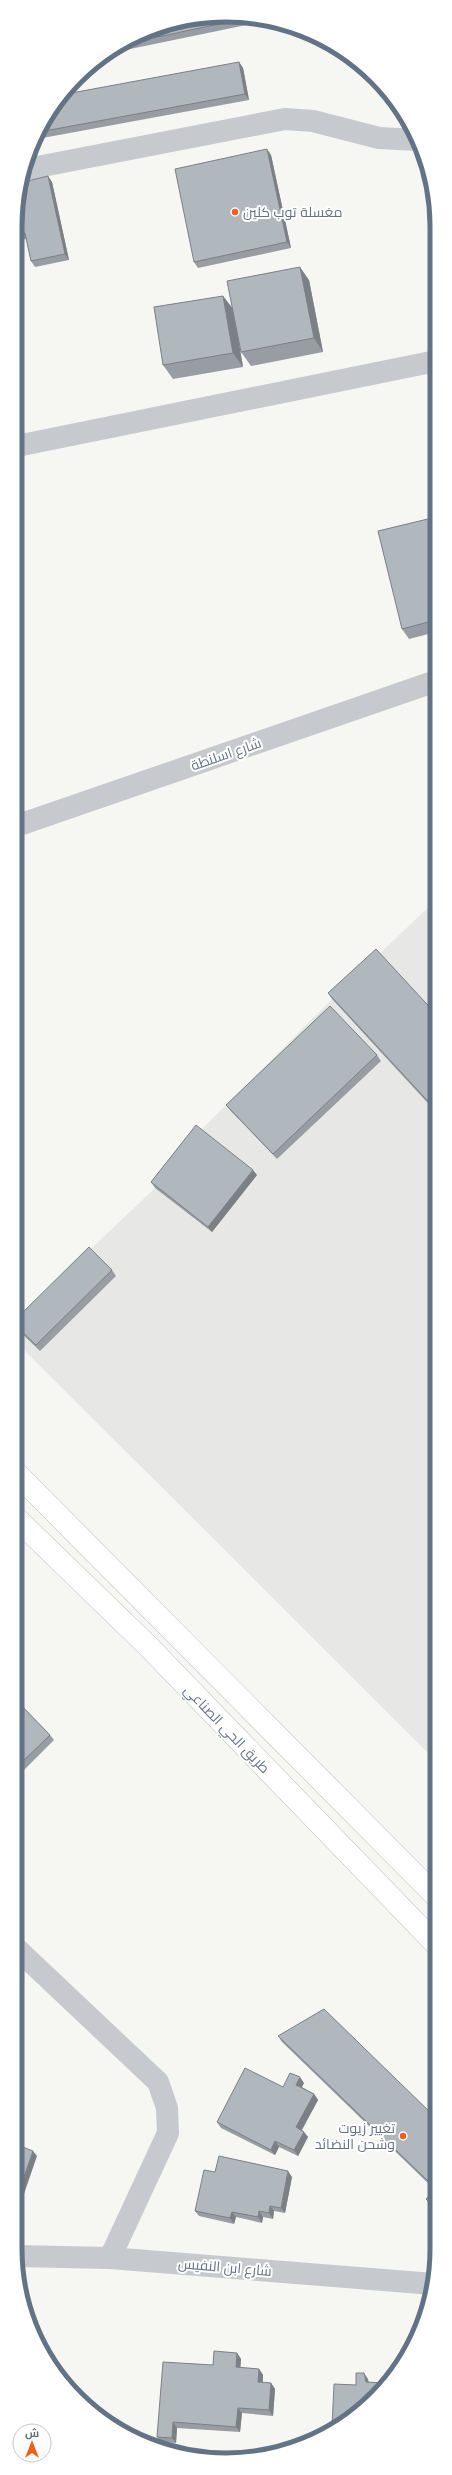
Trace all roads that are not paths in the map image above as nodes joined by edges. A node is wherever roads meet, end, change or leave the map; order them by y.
1 (411, 140) edge
2 (30, 168) edge
3 (430, 362) edge
4 (22, 445) edge
5 (430, 683) edge
6 (22, 824) edge
7 (22, 1479) edge
8 (22, 1524) edge
9 (430, 1889) edge
10 (430, 1938) edge
11 (22, 1954) edge
12 (22, 2256) edge
13 (110, 2258) junction
14 (427, 2284) edge

1 - 2 street
3 - 4 street
5 - 6 street, شارع اسلنطة
7 - 9 highway
8 - 10 highway, طريق الحي الصناعي
11 - 13 street
12 - 13 street, شارع ابن النفيس
13 - 14 street, شارع ابن النفيس

